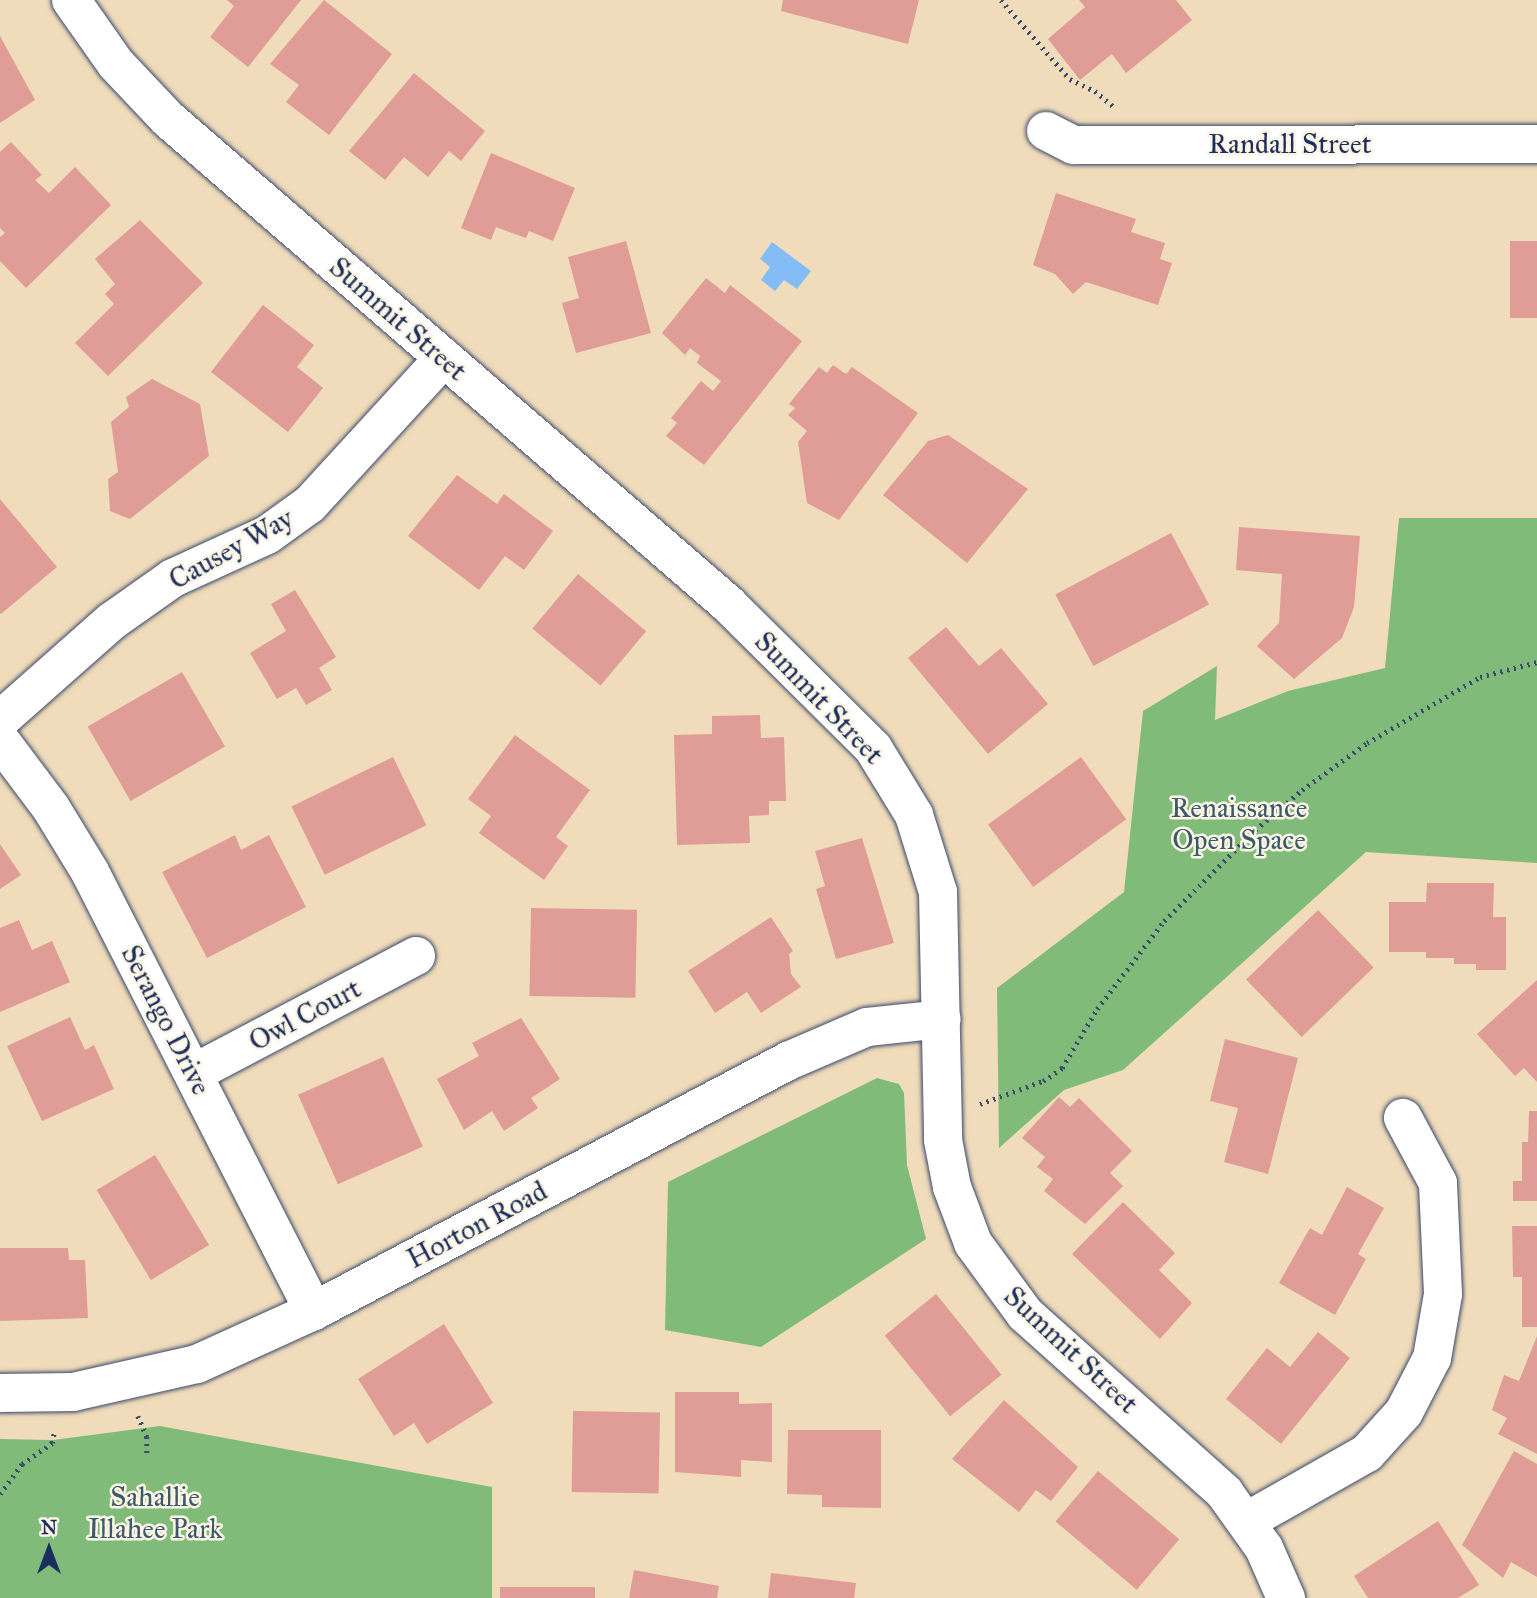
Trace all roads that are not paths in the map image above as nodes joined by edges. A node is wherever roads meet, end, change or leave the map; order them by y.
1 (71, 0) edge
2 (1046, 131) dead end
3 (1537, 144) edge
4 (444, 358) junction
5 (0, 720) edge
6 (0, 740) edge
7 (416, 956) dead end
8 (942, 1019) junction
9 (194, 1073) junction
10 (1403, 1118) dead end
11 (314, 1311) junction
12 (0, 1393) edge
13 (1247, 1521) junction
14 (1286, 1598) edge

1 - 4 street, Summit Street
2 - 3 street, Randall Street
4 - 5 street, Causey Way
4 - 8 street, Summit Street
6 - 9 street, Serango Drive
7 - 9 street, Owl Court
8 - 11 street, Horton Road
8 - 13 street, Summit Street
9 - 11 street, Serango Drive
10 - 13 street
11 - 12 street, Horton Road
13 - 14 street, Summit Street

